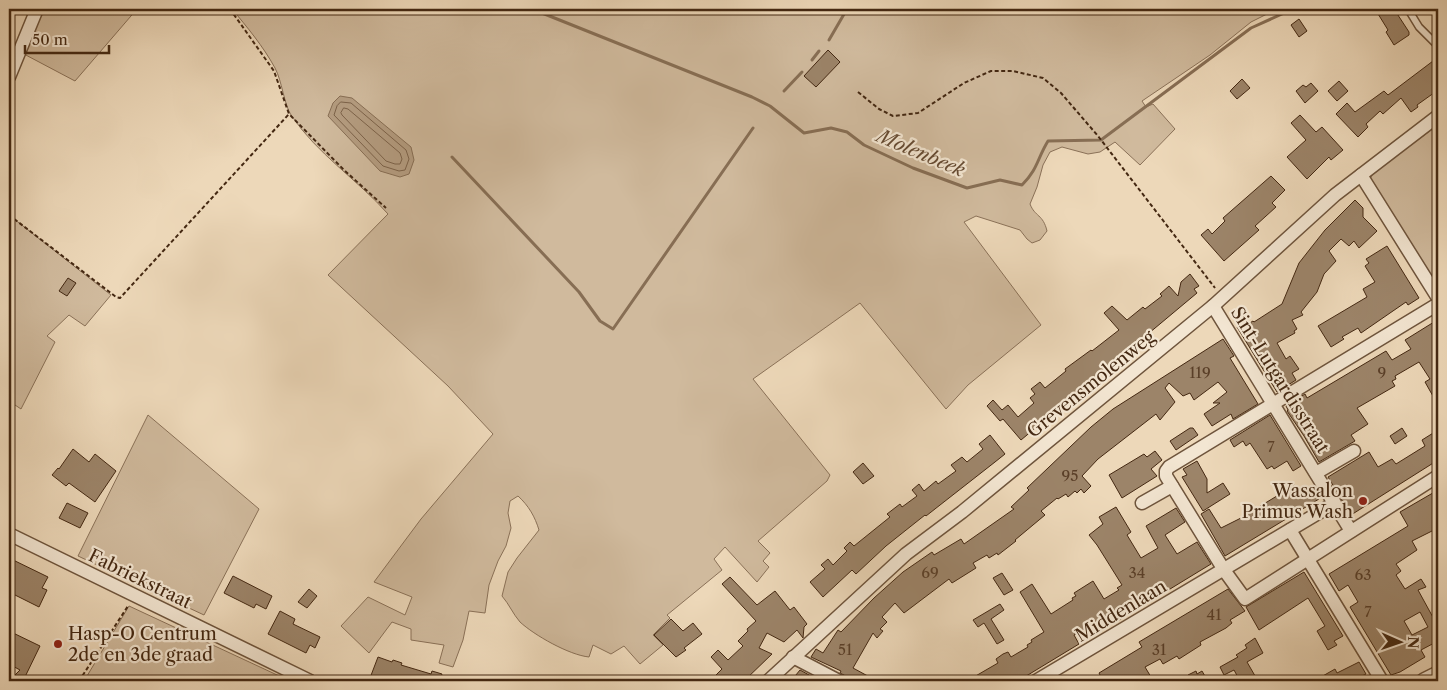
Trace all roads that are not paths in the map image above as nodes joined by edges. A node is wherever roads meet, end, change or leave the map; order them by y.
1 (37, 9) edge
2 (1408, 9) edge
3 (1438, 46) edge
4 (9, 77) edge
5 (1438, 116) edge
6 (1361, 175) junction
7 (1438, 298) edge
8 (1218, 302) junction
9 (1438, 304) edge
10 (1274, 403) junction
11 (1354, 451) dead end
12 (1316, 473) junction
13 (1438, 476) edge
14 (1172, 486) junction
15 (1142, 503) dead end
16 (1335, 504) junction
17 (1290, 530) junction
18 (1351, 531) junction
19 (9, 534) edge
20 (1307, 559) junction
21 (1224, 570) junction
22 (794, 656) junction
23 (1438, 674) edge
24 (310, 681) edge
25 (768, 681) edge
26 (839, 681) edge
27 (1036, 681) edge
28 (1382, 681) edge
29 (1424, 681) edge

1 - 4 street
2 - 3 lane
5 - 6 street, Grevensmolenweg
6 - 7 street
6 - 8 street, Grevensmolenweg
8 - 10 street, Sint-Lutgardisstraat
8 - 22 street, Grevensmolenweg
9 - 10 street
10 - 12 street, Sint-Lutgardisstraat
10 - 14 street
11 - 12 street, Sint-Lutgardisstraat
12 - 16 street, Sint-Lutgardisstraat
13 - 18 street
14 - 15 street
14 - 21 street
16 - 17 street, Middenlaan
16 - 18 street, Sint-Lutgardisstraat
17 - 20 street
17 - 21 street, Middenlaan
18 - 20 street
19 - 24 street, Fabriekstraat
20 - 21 street
20 - 28 street
21 - 27 street, Middenlaan
22 - 25 street, Grevensmolenweg
22 - 26 street
23 - 29 street

